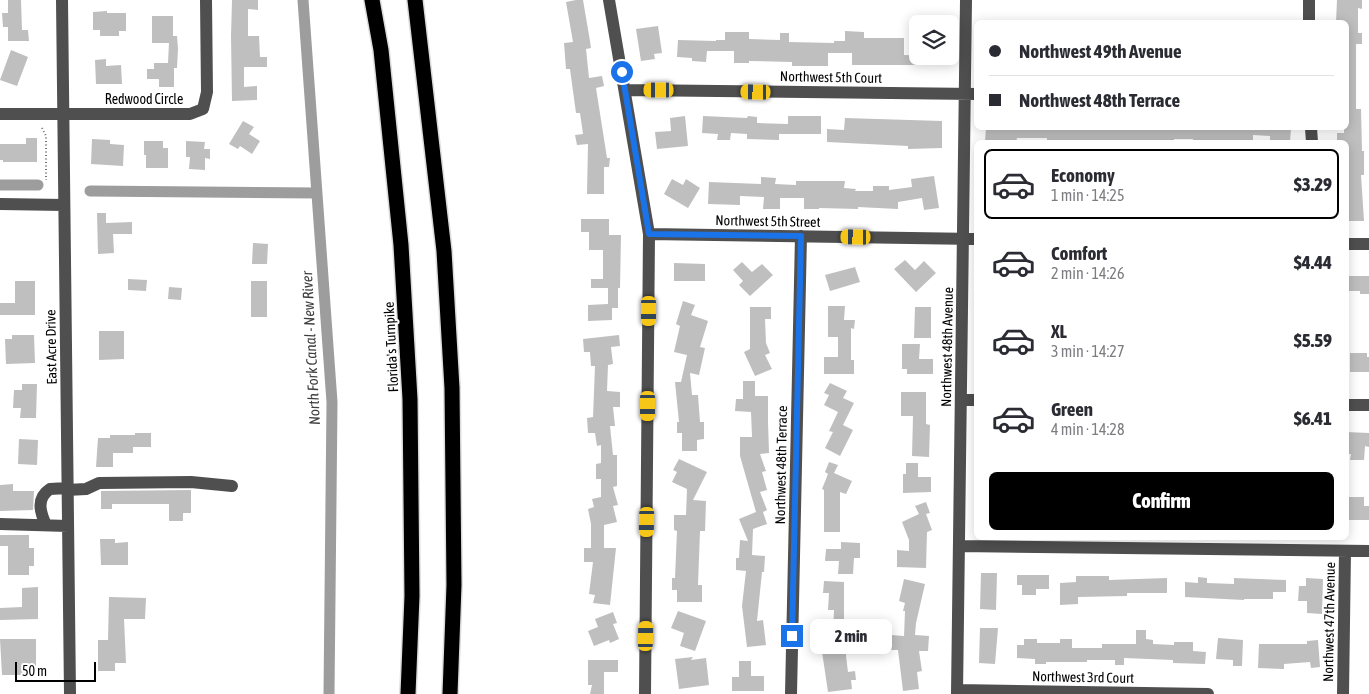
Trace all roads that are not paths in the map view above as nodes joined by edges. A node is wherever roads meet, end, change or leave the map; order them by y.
1 (62, 0) edge
2 (206, 0) edge
3 (372, 0) edge
4 (415, 0) edge
5 (609, 0) edge
6 (966, 0) edge
7 (1309, 0) edge
8 (1309, 20) edge
9 (626, 90) junction
10 (971, 94) edge
11 (0, 114) edge
12 (64, 115) junction
13 (0, 204) edge
14 (64, 205) junction
15 (649, 234) junction
16 (801, 236) junction
17 (963, 239) junction
18 (974, 239) edge
19 (1349, 244) edge
20 (1369, 244) edge
21 (961, 400) junction
22 (974, 400) edge
23 (1349, 405) edge
24 (1369, 405) edge
25 (232, 486) dead end
26 (67, 489) junction
27 (0, 524) edge
28 (46, 525) junction
29 (68, 526) junction
30 (959, 546) junction
31 (1345, 551) junction
32 (1369, 551) edge
33 (957, 692) edge
34 (70, 694) edge
35 (408, 694) edge
36 (450, 694) edge
37 (645, 694) edge
38 (791, 694) edge
39 (1208, 694) edge
40 (1343, 694) edge

1 - 12 street, East Acre Drive
2 - 12 street, Redwood Circle
3 - 35 highway, Florida's Turnpike
4 - 36 highway
5 - 9 street
6 - 10 street, Northwest 48th Avenue
7 - 8 street
9 - 10 street, Northwest 5th Court
9 - 15 street
10 - 17 street, Northwest 48th Avenue
11 - 12 street
12 - 14 street, East Acre Drive
13 - 14 street
14 - 26 street, East Acre Drive
15 - 16 street, Northwest 5th Street
15 - 37 street
16 - 17 street, Northwest 5th Street
16 - 38 street, Northwest 48th Terrace
17 - 18 street, Northwest 5th Street
17 - 21 street, Northwest 48th Avenue
19 - 20 street
21 - 22 street
21 - 30 street, Northwest 48th Avenue
23 - 24 street
25 - 26 street
26 - 28 street
26 - 29 street, East Acre Drive
27 - 28 street
28 - 29 street
29 - 34 street, East Acre Drive
30 - 31 street
30 - 33 street, Northwest 48th Avenue
31 - 32 street
31 - 40 street, Northwest 47th Avenue
33 - 39 street, Northwest 3rd Court

